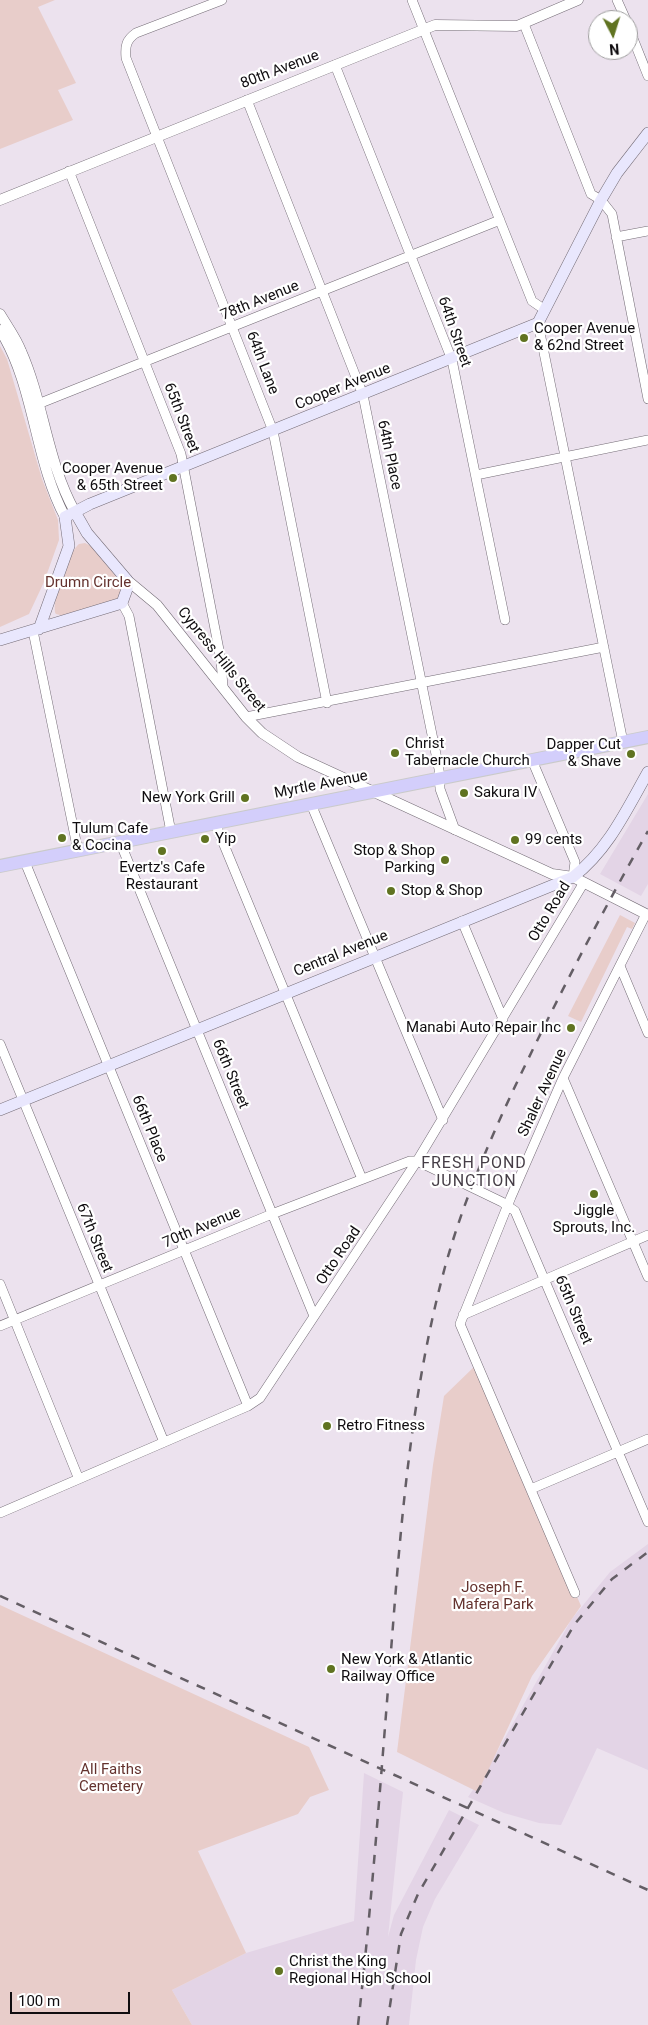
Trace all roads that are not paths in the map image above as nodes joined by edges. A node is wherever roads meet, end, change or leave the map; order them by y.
1 (222, 0) edge
2 (412, 0) edge
3 (578, 0) edge
4 (524, 24) junction
5 (424, 30) junction
6 (638, 51) edge
7 (335, 65) junction
8 (648, 76) edge
9 (247, 100) junction
10 (648, 133) edge
11 (157, 135) junction
12 (69, 171) junction
13 (0, 200) edge
14 (601, 200) junction
15 (500, 220) junction
16 (648, 231) edge
17 (616, 237) junction
18 (411, 256) junction
19 (322, 291) junction
20 (545, 310) junction
21 (0, 314) edge
22 (538, 323) junction
23 (233, 326) junction
24 (0, 330) edge
25 (452, 360) junction
26 (145, 362) junction
27 (363, 395) junction
28 (648, 398) edge
29 (34, 406) junction
30 (273, 431) junction
31 (648, 440) edge
32 (566, 457) junction
33 (184, 466) junction
34 (476, 475) junction
35 (70, 514) junction
36 (92, 540) junction
37 (69, 546) junction
38 (126, 580) junction
39 (122, 602) junction
40 (505, 620) dead end
41 (36, 630) junction
42 (0, 640) edge
43 (604, 647) junction
44 (422, 684) junction
45 (223, 687) junction
46 (327, 703) junction
47 (246, 718) junction
48 (648, 737) edge
49 (623, 742) junction
50 (532, 760) junction
51 (648, 772) edge
52 (439, 778) junction
53 (373, 791) junction
54 (311, 804) junction
55 (215, 823) junction
56 (456, 830) junction
57 (172, 832) junction
58 (120, 842) junction
59 (78, 851) junction
60 (25, 862) junction
61 (0, 866) edge
62 (572, 877) junction
63 (583, 884) junction
64 (647, 915) edge
65 (462, 921) junction
66 (373, 957) junction
67 (620, 966) junction
68 (284, 993) junction
69 (503, 1019) junction
70 (196, 1029) junction
71 (648, 1033) edge
72 (0, 1044) edge
73 (108, 1066) junction
74 (563, 1078) junction
75 (23, 1100) junction
76 (0, 1110) edge
77 (443, 1120) junction
78 (417, 1161) junction
79 (362, 1179) junction
80 (507, 1205) junction
81 (272, 1214) junction
82 (648, 1235) edge
83 (633, 1241) junction
84 (184, 1251) junction
85 (648, 1277) edge
86 (545, 1279) junction
87 (0, 1284) edge
88 (99, 1286) junction
89 (463, 1315) junction
90 (314, 1316) junction
91 (15, 1320) junction
92 (0, 1326) edge
93 (248, 1406) junction
94 (648, 1439) edge
95 (164, 1442) junction
96 (618, 1452) junction
97 (78, 1477) junction
98 (531, 1489) junction
99 (0, 1512) edge
100 (648, 1522) edge
101 (575, 1593) dead end

1 - 11 street, 64th Lane
2 - 5 street
3 - 4 street, 80th Avenue
4 - 5 street, 80th Avenue
4 - 14 street
5 - 7 street, 80th Avenue
5 - 15 street
6 - 8 street
7 - 9 street, 80th Avenue
7 - 18 street, 64th Street
9 - 11 street, 80th Avenue
9 - 19 street, 64th Place
10 - 14 main road
11 - 12 street, 80th Avenue
11 - 23 street, 64th Lane
12 - 13 street, 80th Avenue
12 - 26 street, 65th Street
14 - 17 street
14 - 20 main road
15 - 18 street, 78th Avenue
15 - 20 street
16 - 17 street
17 - 28 street
18 - 19 street, 78th Avenue
18 - 25 street, 64th Street
19 - 23 street, 78th Avenue
19 - 27 street, 64th Place
20 - 22 main road
21 - 29 street, Cypress Hills Street
22 - 25 main road, Cooper Avenue
22 - 32 street
23 - 26 street, 78th Avenue
23 - 30 street, 64th Lane
24 - 29 street, Cypress Hills Street
25 - 27 main road, Cooper Avenue
25 - 34 street, 64th Street
26 - 29 street, 78th Avenue
26 - 33 street, 65th Street
27 - 30 main road, Cooper Avenue
27 - 44 street, 64th Place
29 - 35 street, Cypress Hills Street
30 - 33 main road, Cooper Avenue
30 - 46 street, 64th Lane
31 - 32 street
32 - 34 street
32 - 43 street
33 - 35 main road, Cooper Avenue
33 - 45 street, 65th Street
34 - 40 street, 64th Street
35 - 36 main road, Cypress Hills Street
35 - 37 main road
36 - 37 main road
36 - 38 main road, Cypress Hills Street
37 - 41 main road
38 - 39 main road
38 - 45 street, Cypress Hills Street
39 - 41 main road
39 - 57 street
41 - 42 main road
41 - 59 street
43 - 44 street
43 - 49 street
44 - 46 street
44 - 52 street, 64th Place
45 - 47 street, Cypress Hills Street
46 - 47 street
47 - 53 street, Cypress Hills Street
48 - 49 main road, Myrtle Avenue
49 - 50 main road, Myrtle Avenue
50 - 52 main road, Myrtle Avenue
50 - 62 street
51 - 62 main road, Central Avenue
52 - 53 main road, Myrtle Avenue
52 - 56 street, 64th Place
53 - 54 main road, Myrtle Avenue
53 - 56 street, Cypress Hills Street
54 - 55 main road, Myrtle Avenue
54 - 66 street
55 - 57 main road, Myrtle Avenue
55 - 68 street
56 - 62 street, Cypress Hills Street
57 - 58 main road, Myrtle Avenue
58 - 59 main road, Myrtle Avenue
58 - 70 street, 66th Street
59 - 60 main road, Myrtle Avenue
60 - 61 main road, Myrtle Avenue
60 - 73 street, 66th Place
62 - 63 street, Cypress Hills Street
62 - 65 main road, Central Avenue
63 - 64 street, Cypress Hills Street
63 - 69 street, Otto Road
64 - 67 street, Shaler Avenue
65 - 66 main road, Central Avenue
65 - 69 street
66 - 68 main road, Central Avenue
66 - 77 street
67 - 71 street
67 - 74 street, Shaler Avenue
68 - 70 main road, Central Avenue
68 - 79 street
69 - 77 street, Otto Road
70 - 73 main road, Central Avenue
70 - 81 street, 66th Street
72 - 75 street, 67th Street
73 - 75 main road, Central Avenue
73 - 84 street, 66th Place
74 - 80 street, Shaler Avenue
74 - 83 street
75 - 76 main road, Central Avenue
75 - 88 street, 67th Street
77 - 78 street, Otto Road
78 - 79 street, 70th Avenue
78 - 80 street, 65th Street
78 - 90 street, Otto Road
79 - 81 street, 70th Avenue
80 - 86 street, 65th Street
80 - 89 street, Shaler Avenue
81 - 84 street, 70th Avenue
81 - 90 street, 66th Street
82 - 83 street
83 - 85 street
83 - 86 street
84 - 88 street, 70th Avenue
84 - 93 street, 66th Place
86 - 89 street
86 - 96 street, 65th Street
87 - 91 street
88 - 91 street, 70th Avenue
88 - 95 street, 67th Street
89 - 98 street
90 - 93 street, Otto Road
91 - 92 street, 70th Avenue
91 - 97 street
93 - 95 street, Otto Road
94 - 96 street
95 - 97 street, Otto Road
96 - 98 street
96 - 100 street, 65th Street
97 - 99 street, Otto Road
98 - 101 street

